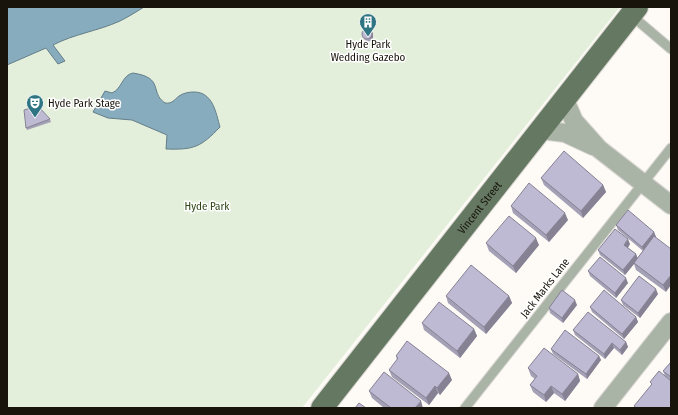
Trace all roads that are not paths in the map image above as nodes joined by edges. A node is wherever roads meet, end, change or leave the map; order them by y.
1 (634, 11) edge
2 (671, 49) edge
3 (565, 100) junction
4 (542, 130) junction
5 (671, 148) edge
6 (599, 149) junction
7 (644, 183) junction
8 (671, 205) edge
9 (671, 322) edge
10 (322, 408) edge
11 (465, 408) edge
12 (603, 408) edge

1 - 2 lane
1 - 3 main road, Vincent Street
3 - 4 main road, Vincent Street
3 - 6 street
4 - 6 street
4 - 10 main road, Vincent Street
5 - 7 lane, Jack Marks Lane
6 - 7 street
7 - 8 street
7 - 11 lane, Jack Marks Lane
9 - 12 street

